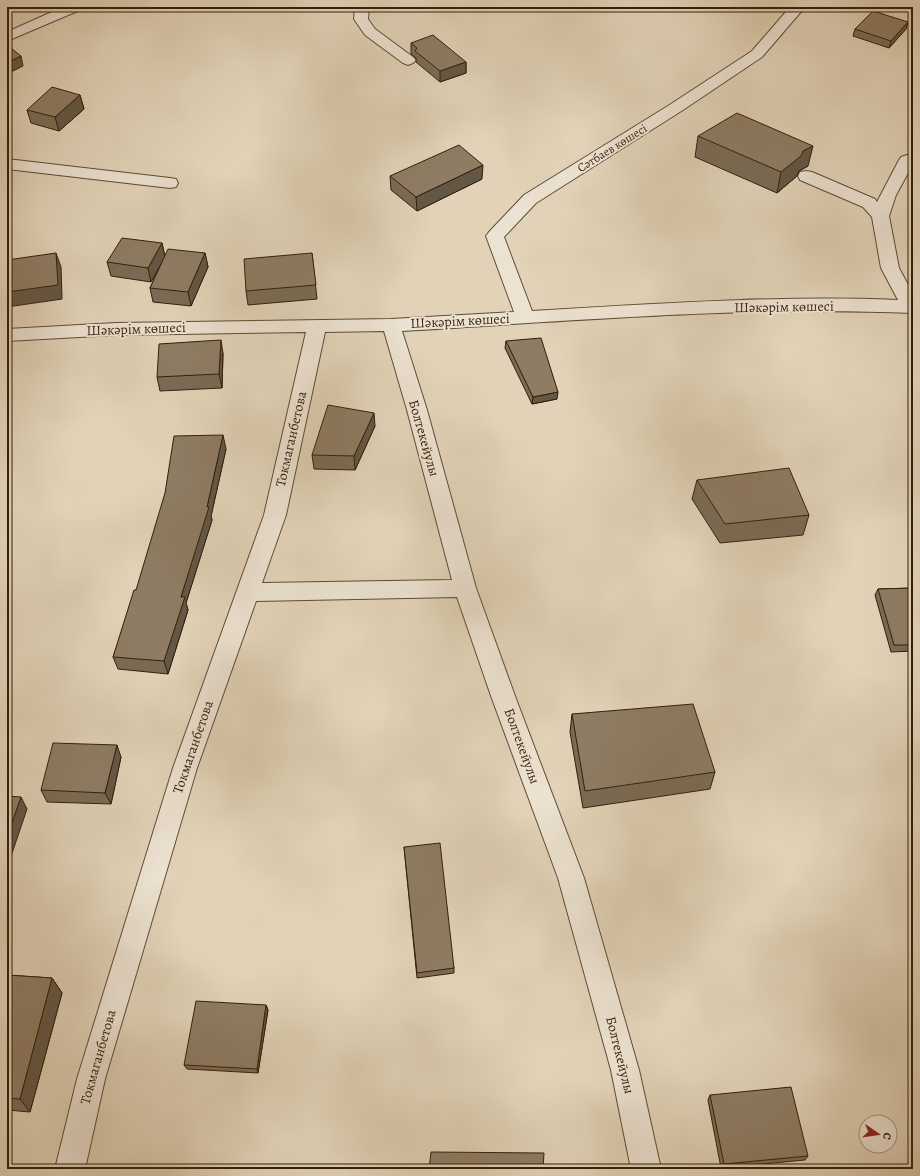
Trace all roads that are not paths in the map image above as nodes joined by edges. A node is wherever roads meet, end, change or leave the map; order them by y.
1 (75, 7) edge
2 (362, 7) edge
3 (798, 7) edge
4 (7, 37) edge
5 (408, 60) dead end
6 (908, 160) dead end
7 (7, 164) edge
8 (806, 176) dead end
9 (170, 183) dead end
10 (880, 216) junction
11 (912, 307) edge
12 (525, 318) junction
13 (391, 325) junction
14 (316, 326) junction
15 (7, 335) edge
16 (465, 588) junction
17 (248, 592) junction
18 (70, 1169) edge
19 (646, 1169) edge

1 - 4 street
2 - 5 street
3 - 12 street, Сәтбаев көшесі
6 - 10 street
7 - 9 street
8 - 10 street
10 - 11 street
11 - 12 street, Шәкәрім көшесі
12 - 13 street, Шәкәрім көшесі
13 - 14 street, Шәкәрім көшесі
13 - 16 street, Болтекейулы
14 - 15 street, Шәкәрім көшесі
14 - 17 street, Токмаганбетова
16 - 17 street
16 - 19 street, Болтекейулы
17 - 18 street, Токмаганбетова

